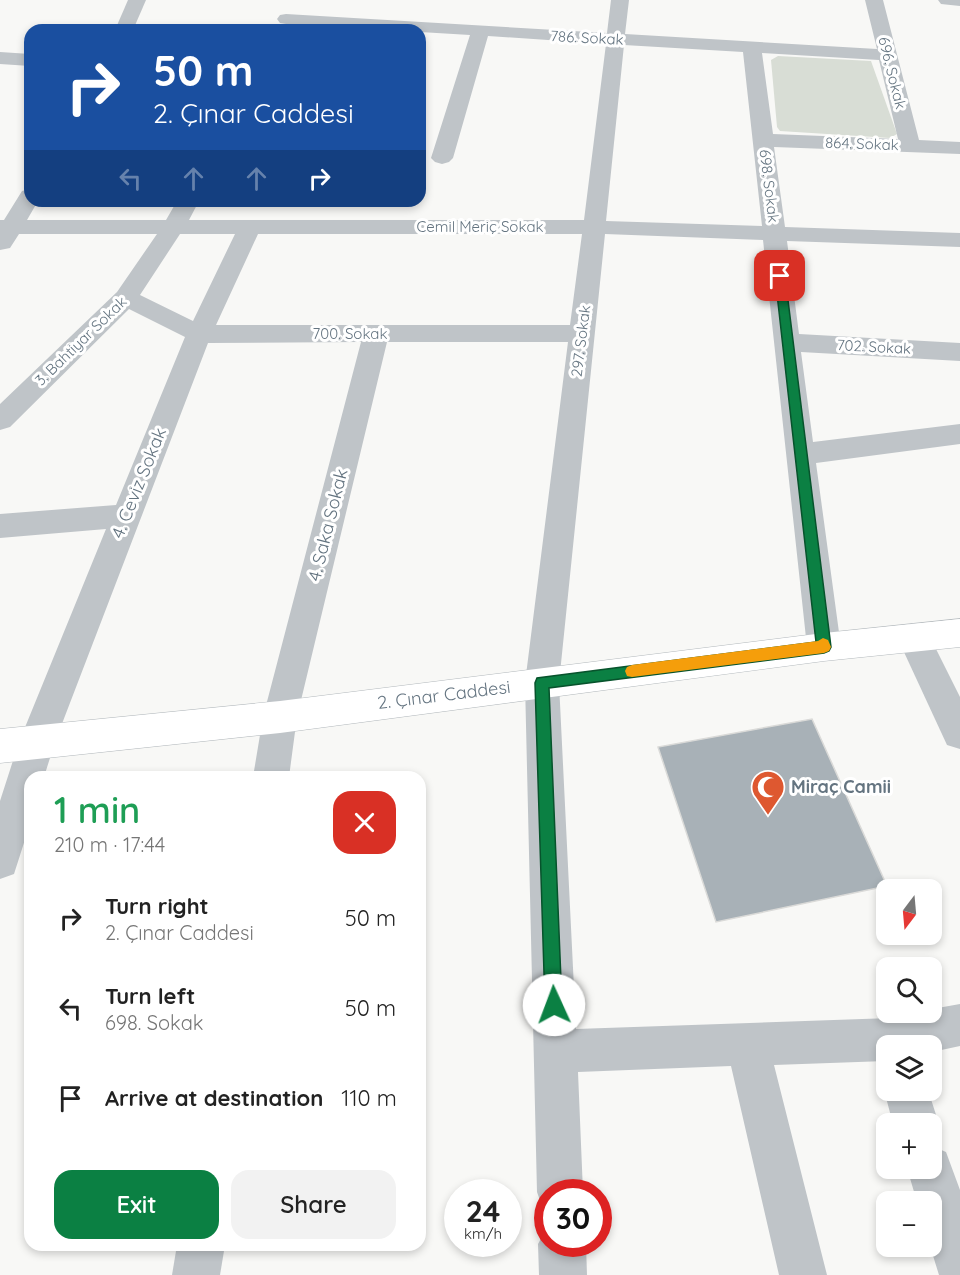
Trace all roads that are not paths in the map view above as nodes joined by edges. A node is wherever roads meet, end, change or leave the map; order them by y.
1 (137, 0) edge
2 (296, 0) edge
3 (620, 0) edge
4 (874, 0) edge
5 (947, 0) edge
6 (960, 1) edge
7 (127, 24) edge
8 (284, 24) edge
9 (426, 30) edge
10 (480, 32) junction
11 (616, 39) junction
12 (752, 48) junction
13 (888, 56) junction
14 (0, 58) edge
15 (24, 60) edge
16 (763, 140) junction
17 (910, 146) junction
18 (960, 148) edge
19 (442, 158) dead end
20 (24, 205) edge
21 (185, 207) edge
22 (174, 226) junction
23 (250, 226) junction
24 (594, 227) junction
25 (775, 232) junction
26 (4, 233) edge
27 (960, 240) edge
28 (126, 298) junction
29 (582, 333) junction
30 (199, 334) junction
31 (376, 334) junction
32 (787, 342) junction
33 (960, 352) edge
34 (0, 420) edge
35 (960, 434) edge
36 (801, 454) junction
37 (126, 516) junction
38 (0, 526) edge
39 (960, 633) edge
40 (913, 637) junction
41 (824, 647) junction
42 (542, 683) junction
43 (280, 717) junction
44 (960, 733) edge
45 (37, 742) junction
46 (0, 746) edge
47 (28, 771) edge
48 (272, 771) edge
49 (24, 783) edge
50 (0, 860) edge
51 (960, 1025) edge
52 (920, 1035) edge
53 (876, 1042) edge
54 (748, 1044) junction
55 (555, 1052) junction
56 (560, 1179) edge
57 (933, 1179) edge
58 (200, 1251) edge
59 (562, 1257) edge
60 (960, 1268) edge
61 (196, 1275) edge
62 (563, 1275) edge
63 (803, 1275) edge

1 - 7 street
2 - 8 street
3 - 11 street, 297. Sokak
4 - 13 street, 696. Sokak
5 - 6 street
9 - 10 street, 786. Sokak
10 - 11 street, 786. Sokak
10 - 19 street
11 - 12 street, 786. Sokak
11 - 24 street, 297. Sokak
12 - 13 street, 786. Sokak
12 - 16 street, 698. Sokak
13 - 17 street, 696. Sokak
14 - 15 street
16 - 17 street, 864. Sokak
16 - 25 street, 698. Sokak
17 - 18 street, 864. Sokak
20 - 26 street
21 - 22 street, 3. Bahtiyar Sokak
22 - 23 street, Cemil Meriç Sokak
22 - 26 street, Cemil Meriç Sokak
22 - 28 street, 3. Bahtiyar Sokak
23 - 24 street, Cemil Meriç Sokak
23 - 30 street, 4. Ceviz Sokak
24 - 25 street, Cemil Meriç Sokak
24 - 29 street, 297. Sokak
25 - 27 street, Cemil Meriç Sokak
25 - 32 street, 698. Sokak
28 - 30 street, 700. Sokak
28 - 34 street, 3. Bahtiyar Sokak
29 - 31 street, 700. Sokak
29 - 42 street, 297. Sokak
30 - 31 street, 700. Sokak
30 - 37 street, 4. Ceviz Sokak
31 - 43 street, 4. Saka Sokak
32 - 33 street, 702. Sokak
32 - 36 street, 698. Sokak
35 - 36 street
36 - 41 street, 698. Sokak
37 - 38 street
37 - 45 street, 4. Ceviz Sokak
39 - 40 street, 2. Çınar Caddesi
40 - 41 street, 2. Çınar Caddesi
40 - 44 street
41 - 42 street, 2. Çınar Caddesi
42 - 43 street, 2. Çınar Caddesi
42 - 55 street, 297. Sokak
43 - 45 street, 2. Çınar Caddesi
43 - 48 street, 4. Saka Sokak
45 - 46 street, 2. Çınar Caddesi
45 - 47 street, 4. Ceviz Sokak
49 - 50 street, 4. Ceviz Sokak
51 - 52 street
53 - 54 street
54 - 55 street
54 - 63 street
55 - 56 street, 297. Sokak
57 - 60 street
58 - 61 street
59 - 62 street

